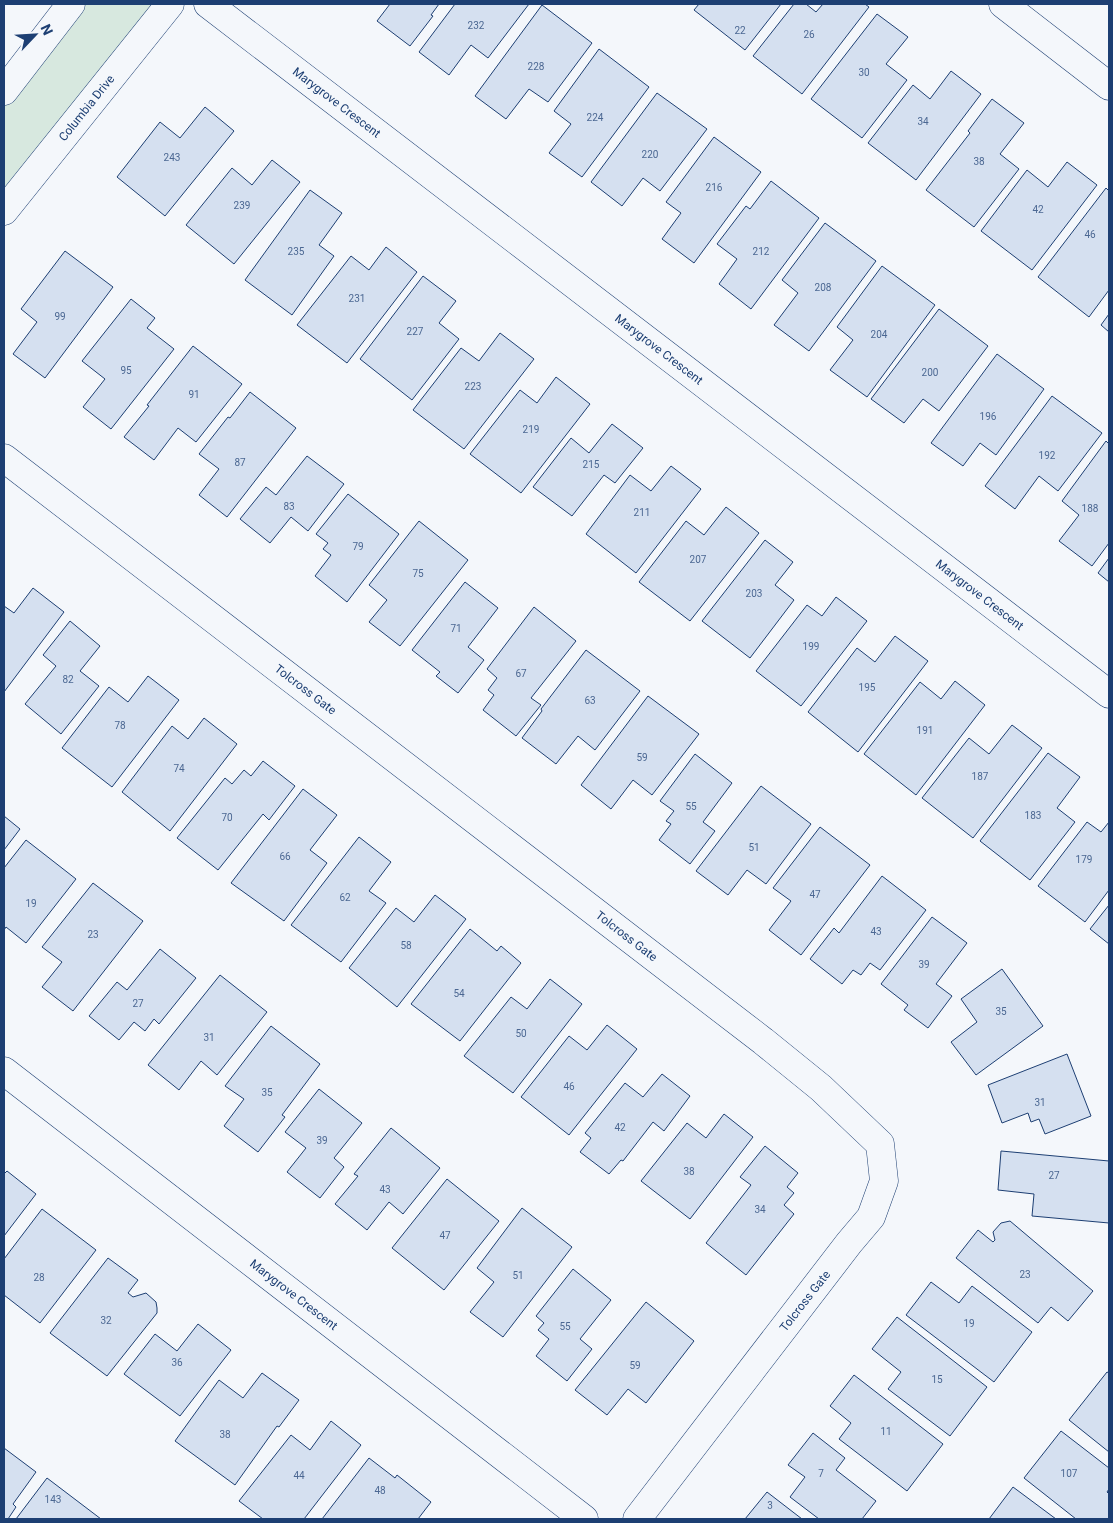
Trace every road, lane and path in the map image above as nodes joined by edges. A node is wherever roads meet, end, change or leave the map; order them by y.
1 (71, 4) edge
2 (170, 4) edge
3 (208, 4) edge
4 (1003, 4) edge
5 (1109, 86) edge
6 (4, 92) edge
7 (4, 211) edge
8 (4, 458) edge
9 (1109, 694) edge
10 (4, 1071) edge
11 (584, 1519) edge
12 (637, 1519) edge

1 - 6 street
2 - 7 street, Columbia Drive
3 - 9 street, Marygrove Crescent
4 - 5 street
8 - 12 street, Tolcross Gate
10 - 11 street, Marygrove Crescent

